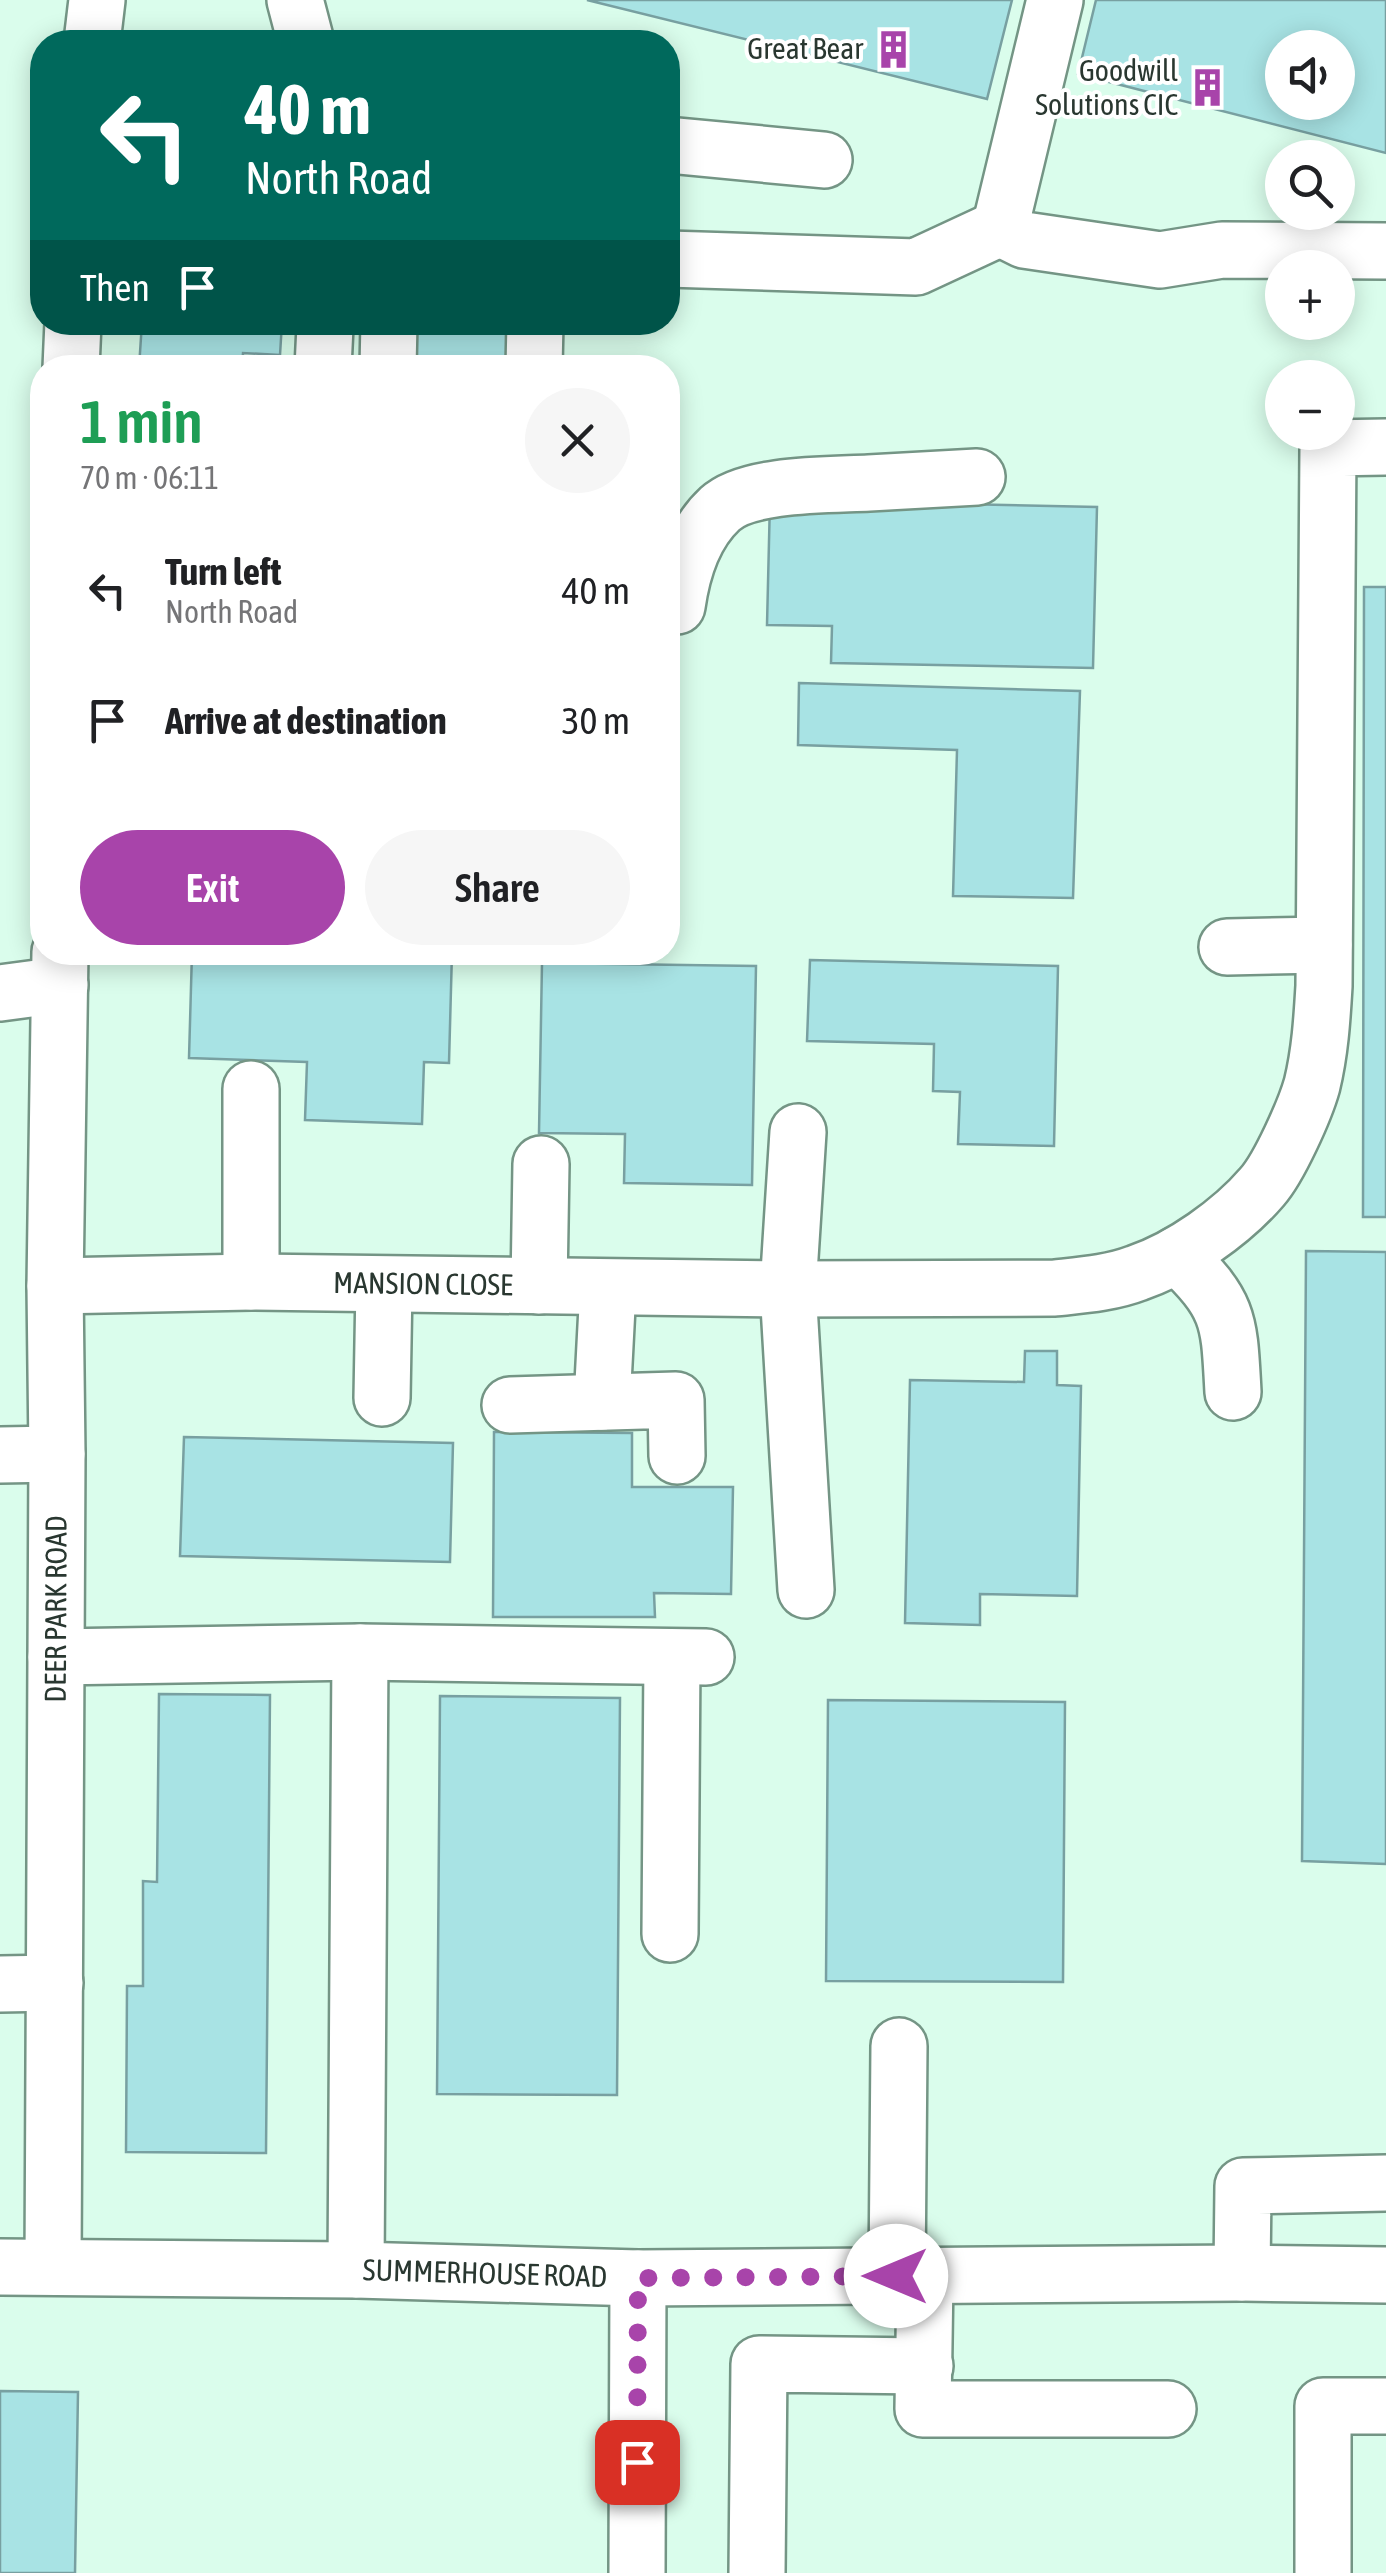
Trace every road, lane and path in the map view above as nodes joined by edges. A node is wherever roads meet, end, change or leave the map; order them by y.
1 (97, 0) edge
2 (296, 0) edge
3 (1055, 0) edge
4 (93, 30) edge
5 (303, 30) edge
6 (680, 147) edge
7 (824, 160) dead end
8 (1000, 228) junction
9 (1386, 252) edge
10 (680, 259) edge
11 (1386, 447) edge
12 (976, 476) dead end
13 (680, 578) edge
14 (1324, 945) junction
15 (1228, 947) dead end
16 (60, 969) edge
17 (0, 993) edge
18 (251, 1089) dead end
19 (798, 1132) dead end
20 (541, 1164) dead end
21 (1177, 1255) junction
22 (250, 1282) junction
23 (54, 1286) junction
24 (384, 1286) junction
25 (539, 1286) junction
26 (608, 1288) junction
27 (788, 1289) junction
28 (1233, 1392) dead end
29 (382, 1398) dead end
30 (602, 1402) junction
31 (510, 1405) dead end
32 (57, 1454) junction
33 (0, 1455) edge
34 (677, 1456) dead end
35 (806, 1590) dead end
36 (360, 1652) junction
37 (56, 1657) junction
38 (670, 1934) dead end
39 (0, 1984) edge
40 (56, 1984) junction
41 (898, 2046) dead end
42 (1386, 2183) edge
43 (26, 2267) edge
44 (356, 2270) junction
45 (1242, 2273) junction
46 (1386, 2275) edge
47 (911, 2276) junction
48 (638, 2278) junction
49 (924, 2366) junction
50 (1386, 2406) edge
51 (1168, 2409) dead end
52 (637, 2573) edge
53 (756, 2573) edge
54 (1323, 2573) edge

1 - 4 street
2 - 5 street
3 - 8 street
6 - 7 street
8 - 9 street
8 - 10 street
11 - 14 street, MANSION CLOSE
12 - 13 street
14 - 15 street
14 - 21 street, MANSION CLOSE
16 - 17 street
16 - 23 street, DEER PARK ROAD
18 - 22 street
19 - 27 street
20 - 25 street
21 - 27 street, MANSION CLOSE
21 - 28 street
22 - 23 street, MANSION CLOSE
22 - 24 street, MANSION CLOSE
23 - 32 street, DEER PARK ROAD
24 - 25 street, MANSION CLOSE
24 - 29 street
25 - 26 street, MANSION CLOSE
26 - 27 street, MANSION CLOSE
26 - 30 street
27 - 35 street
30 - 31 street
30 - 34 street
32 - 33 street
32 - 37 street, DEER PARK ROAD
36 - 37 street
36 - 38 street
36 - 44 street
37 - 40 street, DEER PARK ROAD
39 - 40 street
40 - 43 street, DEER PARK ROAD
41 - 47 street
42 - 45 street
43 - 44 street, SUMMERHOUSE ROAD
44 - 48 street, SUMMERHOUSE ROAD
45 - 46 street, SUMMERHOUSE ROAD
45 - 47 street, SUMMERHOUSE ROAD
47 - 48 street, SUMMERHOUSE ROAD
47 - 49 street
48 - 52 street
49 - 51 street
49 - 53 street
50 - 54 street

